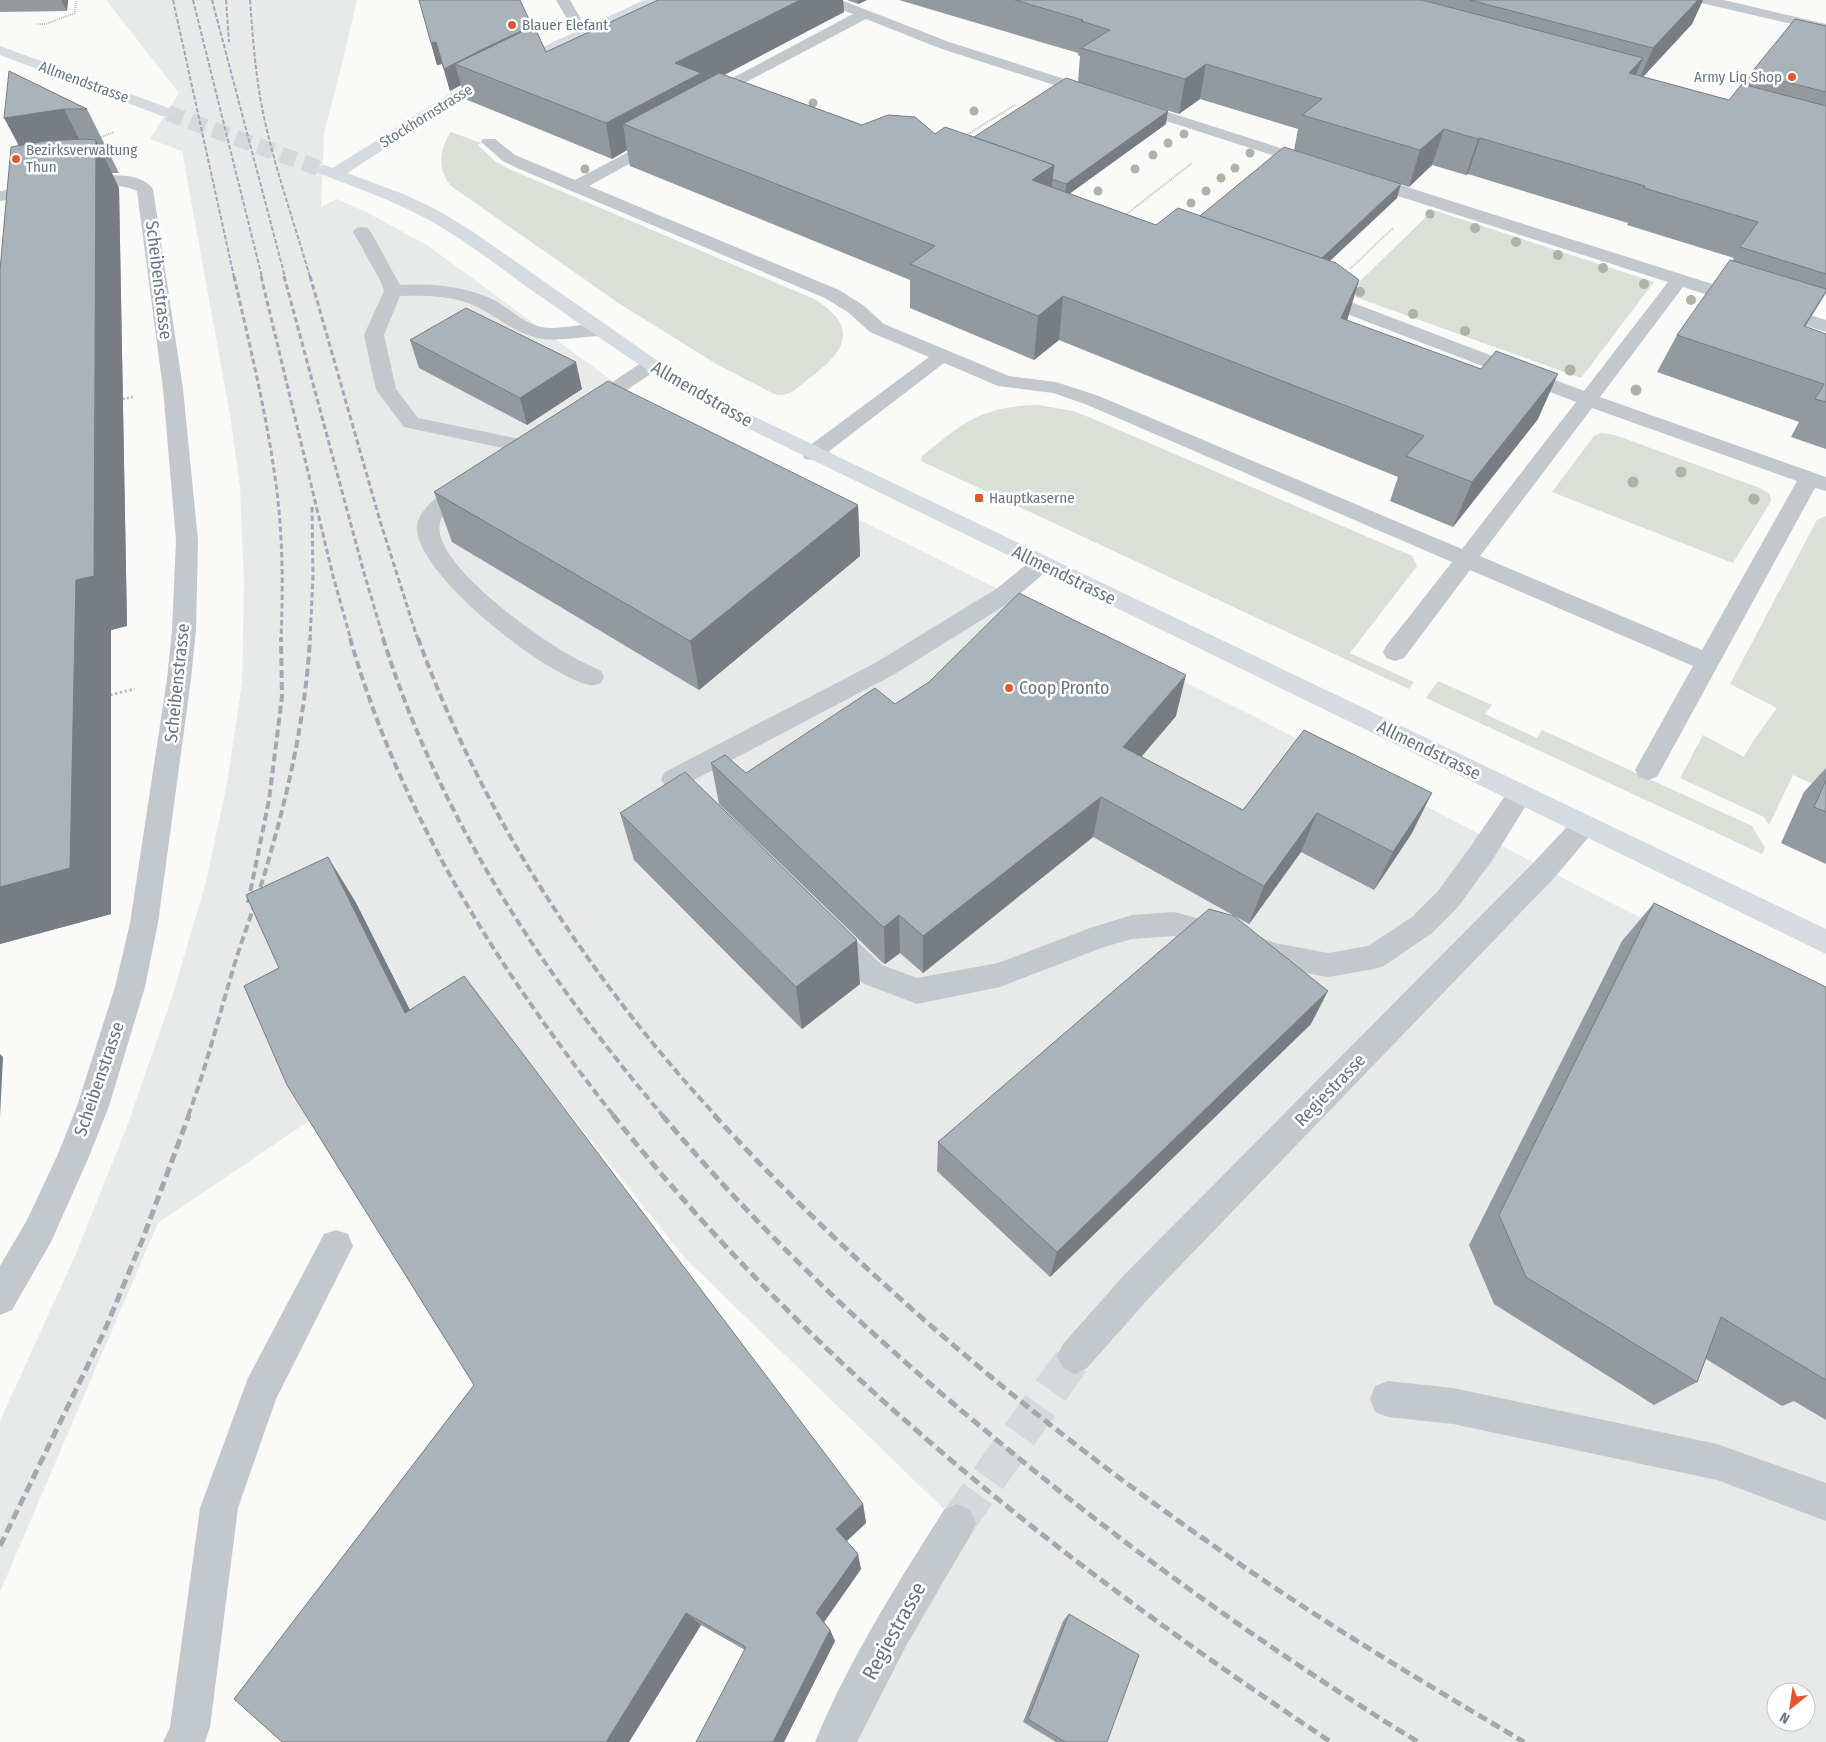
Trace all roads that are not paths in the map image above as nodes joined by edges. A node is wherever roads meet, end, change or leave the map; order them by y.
1 (563, 0) edge
2 (655, 0) edge
3 (829, 0) edge
4 (1706, 0) edge
5 (865, 14) junction
6 (1826, 28) edge
7 (582, 33) junction
8 (0, 50) edge
9 (733, 101) edge
10 (168, 113) tunnel mouth
11 (671, 135) edge
12 (489, 142) dead end
13 (1330, 169) edge
14 (330, 172) joint
15 (1349, 175) edge
16 (574, 187) junction
17 (0, 196) edge
18 (362, 232) dead end
19 (1679, 280) junction
20 (1302, 290) edge
21 (393, 291) junction
22 (1826, 326) edge
23 (599, 330) junction
24 (942, 356) junction
25 (651, 365) junction
26 (1587, 398) junction
27 (576, 415) edge
28 (812, 454) junction
29 (505, 462) edge
30 (484, 476) edge
31 (1818, 481) edge
32 (1466, 559) junction
33 (1041, 564) junction
34 (1395, 652) dead end
35 (1707, 662) junction
36 (592, 677) dead end
37 (1648, 770) dead end
38 (1520, 794) junction
39 (706, 812) edge
40 (1584, 825) junction
41 (817, 920) edge
42 (1826, 942) edge
43 (336, 1246) dead end
44 (0, 1298) edge
45 (1075, 1356) tunnel mouth
46 (1388, 1399) dead end
47 (1826, 1502) edge
48 (958, 1522) tunnel mouth
49 (184, 1742) edge
50 (836, 1742) edge

1 - 7 street
2 - 7 main road, Stockhornstrasse
3 - 5 street
4 - 6 street
5 - 9 street
5 - 13 street
7 - 14 main road, Stockhornstrasse
8 - 10 main road, Allmendstrasse
11 - 16 street
12 - 16 street
14 - 23 main road, Allmendstrasse
15 - 19 street
16 - 24 street
17 - 44 street, Scheibenstrasse
18 - 21 street
19 - 22 street
19 - 26 street
20 - 26 street
21 - 23 street
21 - 29 street
23 - 25 main road, Allmendstrasse
24 - 28 street
24 - 32 street
25 - 27 street
25 - 28 main road, Allmendstrasse
26 - 31 street
26 - 32 street
28 - 33 main road, Allmendstrasse
30 - 36 street
31 - 35 street
32 - 34 street
32 - 35 street
33 - 38 main road, Allmendstrasse
33 - 39 street
35 - 37 street
38 - 40 main road, Allmendstrasse
38 - 41 street
40 - 42 main road, Allmendstrasse
40 - 45 street, Regiestrasse
43 - 49 street
46 - 47 street
48 - 50 street, Regiestrasse

